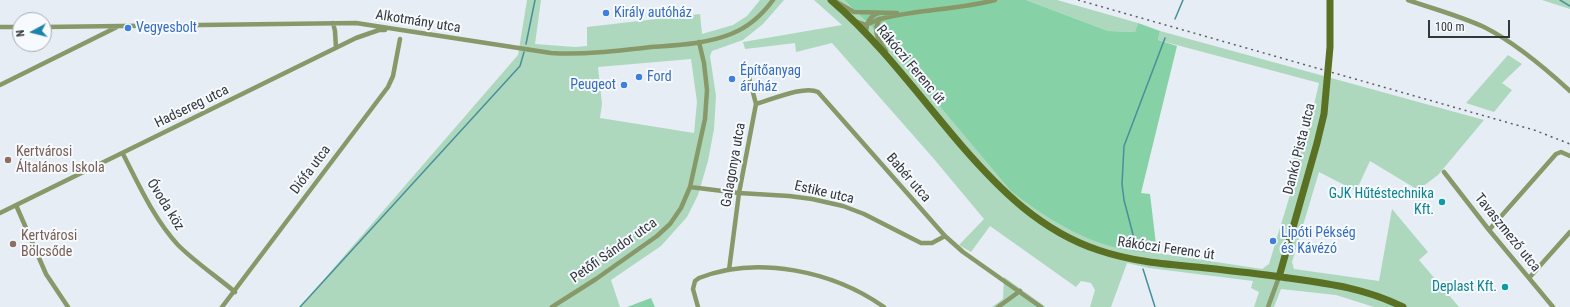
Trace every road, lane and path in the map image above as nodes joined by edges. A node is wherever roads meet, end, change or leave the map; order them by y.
1 (773, 0) edge
2 (831, 0) edge
3 (834, 0) edge
4 (995, 0) edge
5 (1330, 0) edge
6 (1408, 0) edge
7 (884, 12) junction
8 (903, 13) junction
9 (880, 19) junction
10 (333, 23) junction
11 (117, 26) junction
12 (0, 27) edge
13 (12, 27) edge
14 (52, 27) edge
15 (866, 29) junction
16 (395, 30) junction
17 (400, 39) dead end
18 (699, 42) junction
19 (336, 48) junction
20 (746, 66) dead end
21 (903, 77) junction
22 (0, 85) edge
23 (1570, 91) edge
24 (756, 104) junction
25 (123, 154) junction
26 (1570, 156) edge
27 (1444, 172) dead end
28 (690, 187) junction
29 (739, 193) junction
30 (16, 205) junction
31 (0, 213) edge
32 (1489, 230) junction
33 (1570, 232) edge
34 (944, 236) junction
35 (729, 270) junction
36 (1279, 277) junction
37 (1529, 278) junction
38 (1020, 291) junction
39 (234, 292) junction
40 (68, 307) edge
41 (222, 307) edge
42 (552, 307) edge
43 (698, 307) edge
44 (884, 307) edge
45 (998, 307) edge
46 (1041, 307) edge
47 (1268, 307) edge
48 (1403, 307) edge
49 (1553, 307) edge

1 - 18 street, Alkotmány utca
2 - 15 main road, Rákóczi Ferenc út
3 - 7 street
4 - 8 street
5 - 36 main road, Dankó Pista utca
6 - 23 street
7 - 8 street
7 - 15 street
8 - 9 street
9 - 15 street
9 - 21 street
10 - 11 street, Alkotmány utca
10 - 16 street, Alkotmány utca
10 - 19 street
11 - 14 street, Alkotmány utca
11 - 22 street
12 - 13 street
15 - 21 main road, Rákóczi Ferenc út
16 - 18 street, Alkotmány utca
16 - 19 street, Hadsereg utca
17 - 39 street, Diófa utca
18 - 28 street, Petőfi Sándor utca
19 - 25 street, Hadsereg utca
20 - 24 street, Galagonya utca
21 - 36 main road, Rákóczi Ferenc út
24 - 29 street, Galagonya utca
24 - 34 street, Babér utca
25 - 30 street, Hadsereg utca
25 - 39 street, Óvoda köz
26 - 32 street
27 - 32 street, Tavaszmező utca
28 - 29 street, Estike utca
28 - 42 street, Petőfi Sándor utca
29 - 34 street, Estike utca
29 - 35 street, Galagonya utca
30 - 31 street, Hadsereg utca
30 - 40 street
32 - 37 street, Tavaszmező utca
33 - 37 street
34 - 38 street, Babér utca
35 - 43 street
35 - 44 street
36 - 47 street
36 - 48 main road, Rákóczi Ferenc út
37 - 49 street, Tavaszmező utca
38 - 45 street
38 - 46 street, Babér utca
39 - 41 street, Diófa utca

